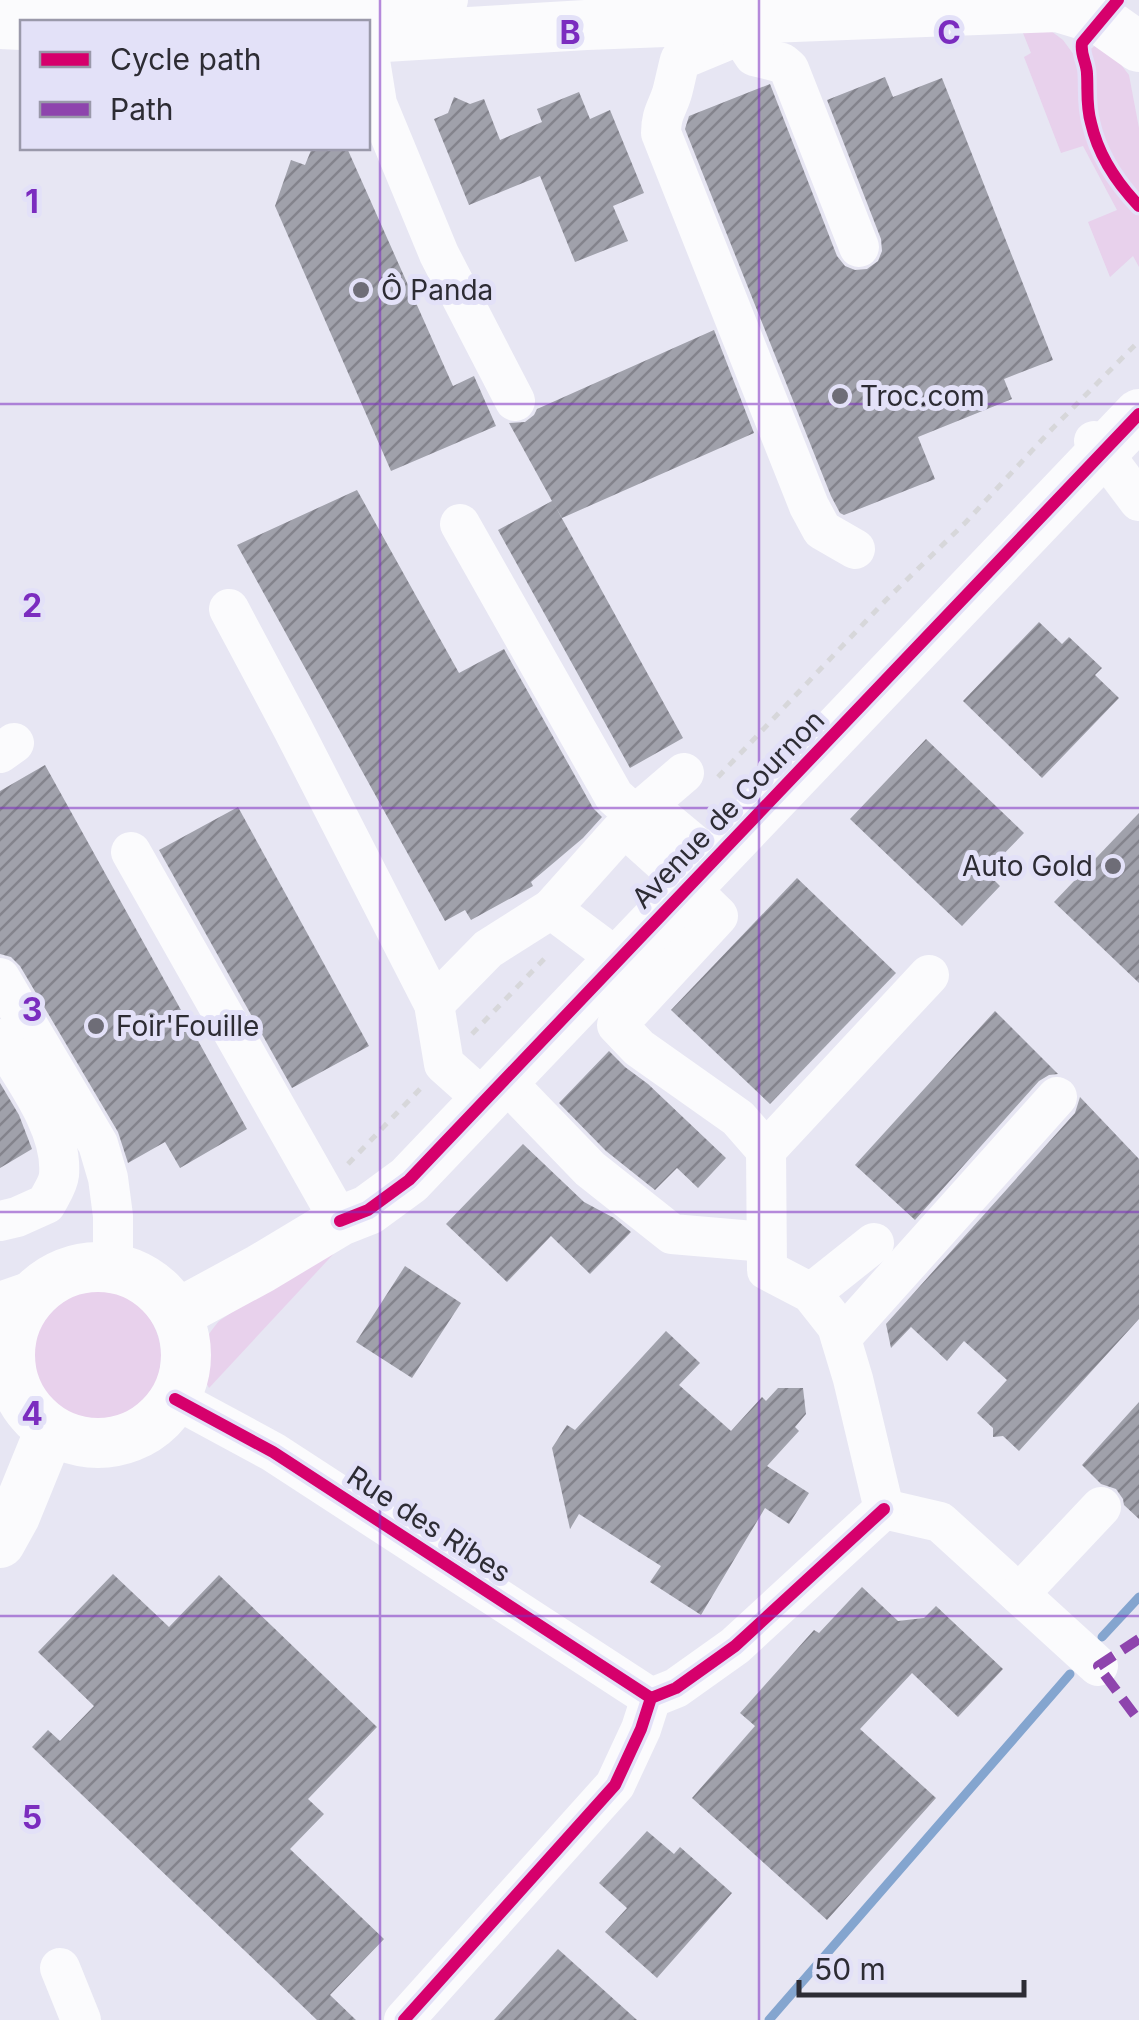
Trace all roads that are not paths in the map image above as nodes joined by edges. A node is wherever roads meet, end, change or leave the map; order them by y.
1 (448, 0) edge
2 (0, 8) edge
3 (368, 16) edge
4 (747, 28) junction
5 (1139, 47) edge
6 (370, 60) edge
7 (859, 247) dead end
8 (1139, 394) edge
9 (515, 401) dead end
10 (1139, 414) edge
11 (1099, 447) junction
12 (1139, 501) edge
13 (460, 524) dead end
14 (855, 549) dead end
15 (230, 609) dead end
16 (684, 774) dead end
17 (636, 816) junction
18 (131, 852) dead end
19 (688, 871) junction
20 (551, 909) junction
21 (606, 950) junction
22 (929, 975) dead end
23 (0, 978) edge
24 (434, 1004) junction
25 (0, 1039) edge
26 (488, 1084) junction
27 (1057, 1097) dead end
28 (766, 1150) junction
29 (0, 1221) edge
30 (340, 1221) junction
31 (874, 1243) dead end
32 (767, 1256) junction
33 (113, 1267) junction
34 (811, 1293) junction
35 (19, 1295) edge
36 (177, 1314) junction
37 (841, 1338) junction
38 (4, 1358) edge
39 (174, 1399) junction
40 (50, 1430) junction
41 (1100, 1507) dead end
42 (884, 1509) junction
43 (0, 1543) edge
44 (1019, 1594) junction
45 (1098, 1666) dead end
46 (651, 1698) junction
47 (60, 1968) dead end
48 (81, 2020) edge
49 (404, 2020) edge

1 - 3 street
2 - 3 street
3 - 4 main road
4 - 5 main road
4 - 7 street
4 - 14 street
6 - 9 street
8 - 11 main road, Avenue de Cournon
10 - 11 main road, Avenue de Cournon
11 - 12 street
11 - 19 main road, Avenue de Cournon
13 - 17 street
15 - 24 street
16 - 17 street
17 - 19 street
17 - 20 street
18 - 30 street
19 - 21 main road, Avenue de Cournon
19 - 26 main road, Avenue de Cournon
19 - 28 street
20 - 21 street
20 - 24 street
21 - 26 main road, Avenue de Cournon
22 - 28 street
23 - 33 street
24 - 26 street
25 - 29 street
26 - 30 main road, Avenue de Cournon
26 - 32 street
27 - 37 street
28 - 32 street
30 - 36 main road, Avenue de Cournon
31 - 34 street
32 - 34 street
33 - 35 main road
33 - 36 main road
34 - 37 street
35 - 38 main road
36 - 39 main road
37 - 42 street
38 - 40 main road
39 - 40 main road
39 - 46 street, Rue des Ribes
40 - 43 main road
41 - 44 street
42 - 44 street
42 - 46 street
44 - 45 street
46 - 49 street
47 - 48 street

